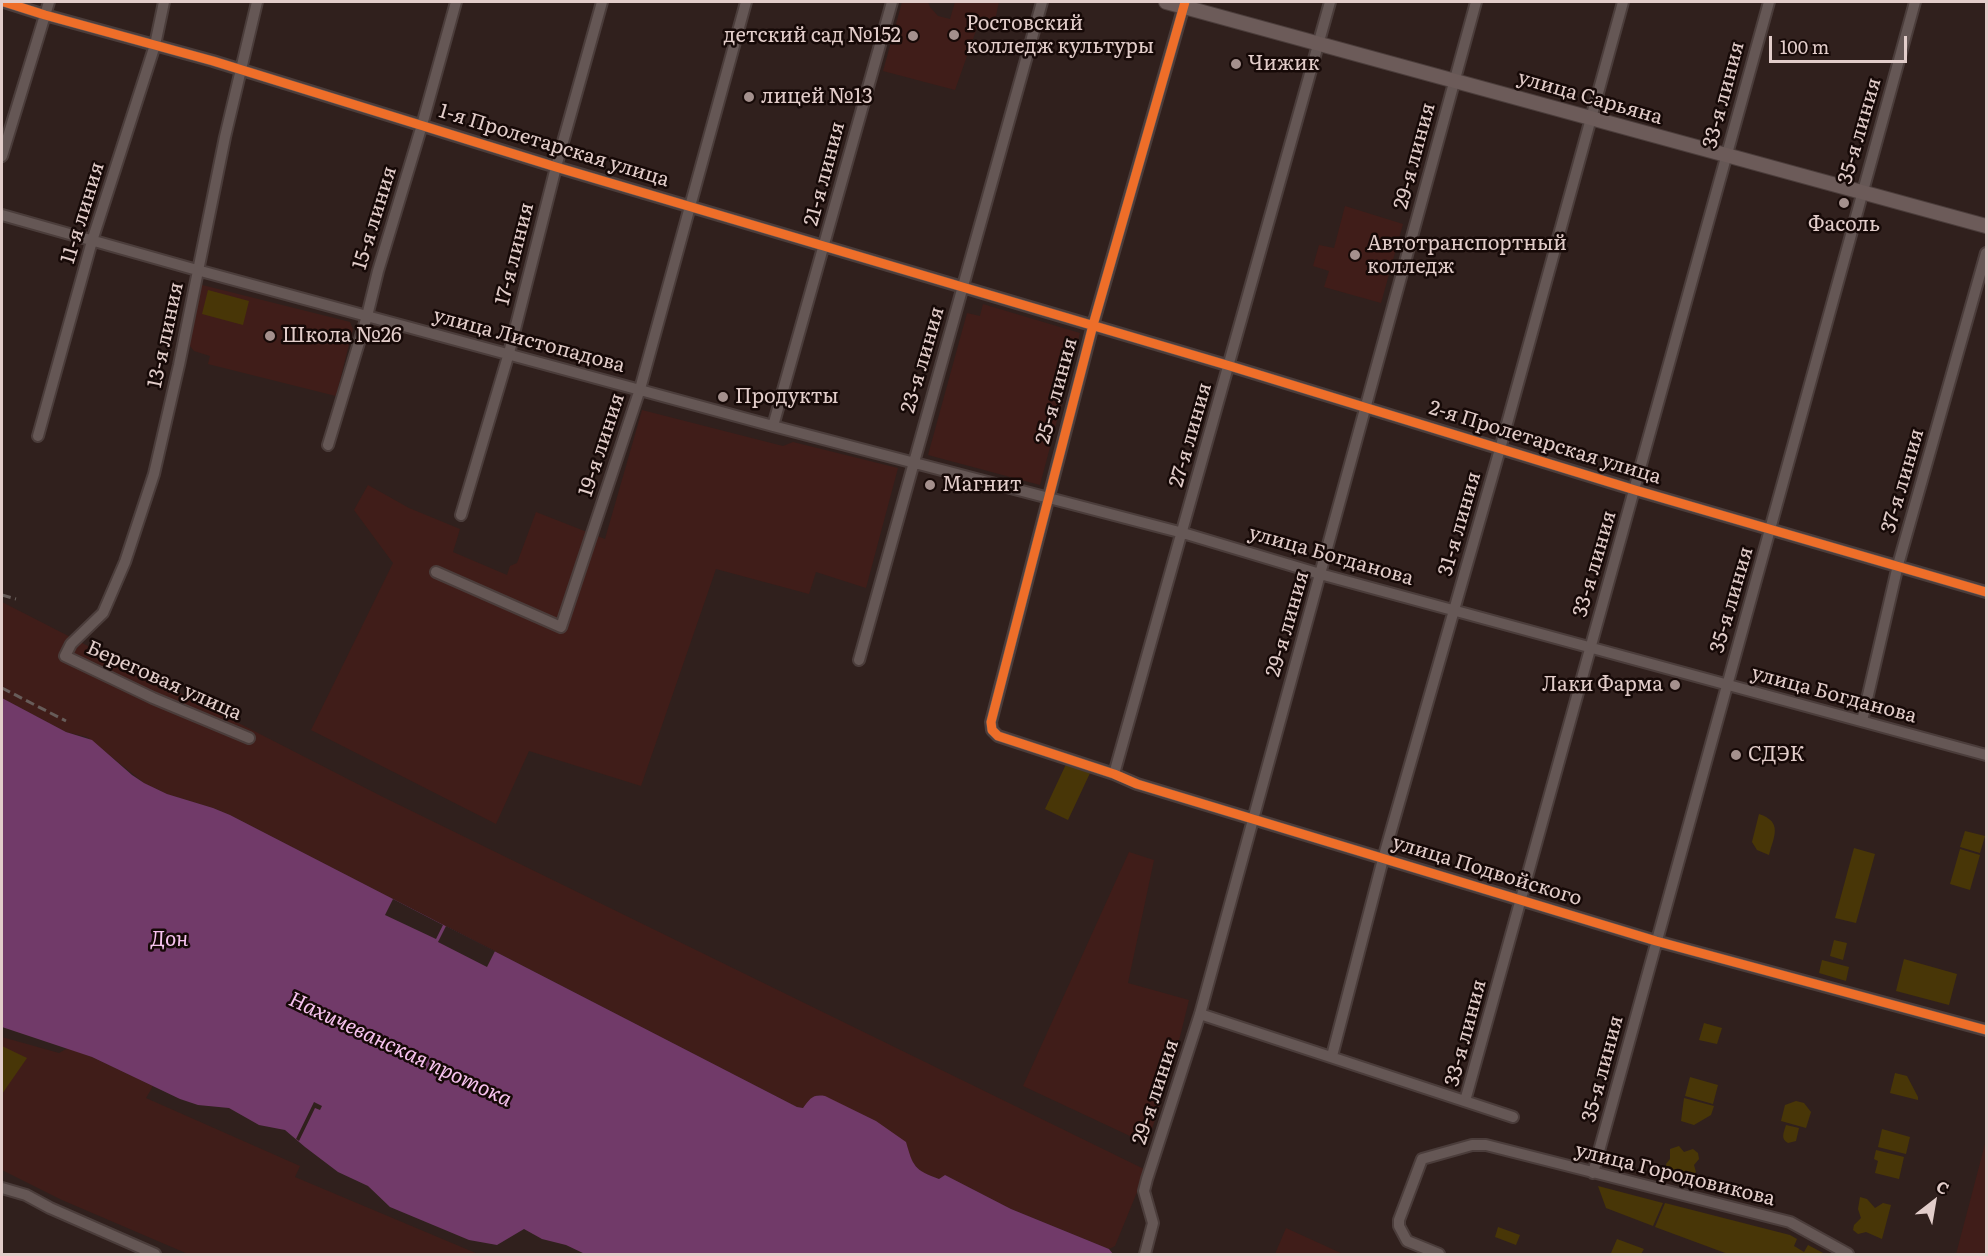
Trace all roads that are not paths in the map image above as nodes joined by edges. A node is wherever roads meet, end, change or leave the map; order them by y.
1 (4, 2) edge
2 (49, 2) edge
3 (164, 2) edge
4 (257, 2) edge
5 (456, 2) edge
6 (602, 2) edge
7 (746, 2) edge
8 (892, 2) edge
9 (1042, 2) edge
10 (1166, 2) edge
11 (1330, 2) edge
12 (1476, 2) edge
13 (1623, 2) edge
14 (1769, 2) edge
15 (1915, 2) edge
16 (1184, 4) edge
17 (45, 15) junction
18 (1319, 43) junction
19 (155, 45) junction
20 (240, 70) junction
21 (1454, 80) junction
22 (1591, 118) junction
23 (422, 125) junction
24 (2, 156) edge
25 (1726, 156) junction
26 (556, 167) junction
27 (1862, 193) junction
28 (689, 205) junction
29 (2, 215) edge
30 (1986, 226) edge
31 (92, 240) junction
32 (824, 246) junction
33 (1986, 253) edge
34 (197, 270) junction
35 (962, 288) junction
36 (367, 316) junction
37 (1093, 325) junction
38 (509, 354) junction
39 (1230, 366) junction
40 (640, 388) junction
41 (1366, 407) junction
42 (773, 426) junction
43 (38, 436) dead end
44 (328, 445) dead end
45 (1500, 449) junction
46 (912, 462) junction
47 (1635, 490) junction
48 (1048, 497) junction
49 (461, 515) dead end
50 (1771, 530) junction
51 (1182, 533) junction
52 (1898, 566) junction
53 (435, 572) dead end
54 (1320, 574) junction
55 (1986, 592) edge
56 (1455, 609) junction
57 (1591, 646) junction
58 (65, 656) joint
59 (859, 660) dead end
60 (1726, 684) junction
61 (1862, 721) junction
62 (991, 722) joint
63 (249, 738) dead end
64 (1986, 755) edge
65 (1114, 774) junction
66 (1252, 818) junction
67 (1383, 859) junction
68 (1521, 899) junction
69 (1656, 941) junction
70 (1200, 1014) junction
71 (1986, 1030) edge
72 (1332, 1056) junction
73 (1466, 1101) junction
74 (1513, 1117) dead end
75 (1593, 1173) junction
76 (2, 1188) edge
77 (155, 1254) edge
78 (1145, 1254) edge
79 (1439, 1254) edge
80 (1848, 1254) edge

1 - 17 street, 1-я Пролетарская улица
2 - 17 street
3 - 19 street, 11-я линия
4 - 20 street, 13-я линия
5 - 23 street, 15-я линия
6 - 26 street, 17-я линия
7 - 28 street, 19-я линия
8 - 32 street, 21-я линия
9 - 35 street, 23-я линия
10 - 16 main road, улица Сарьяна
11 - 18 street, 27-я линия
12 - 21 street, 29-я линия
13 - 22 street, 31-я линия
14 - 25 street, 33-я линия
15 - 27 street, 35-я линия
16 - 18 main road, улица Сарьяна
16 - 37 street, 25-я линия
17 - 19 street, 1-я Пролетарская улица
17 - 24 street
18 - 21 main road, улица Сарьяна
18 - 39 street, 27-я линия
19 - 20 street, 1-я Пролетарская улица
19 - 31 street, 11-я линия
20 - 23 street, 1-я Пролетарская улица
20 - 34 street, 13-я линия
21 - 22 main road, улица Сарьяна
21 - 41 street, 29-я линия
22 - 25 main road, улица Сарьяна
22 - 45 street, 31-я линия
23 - 26 street, 1-я Пролетарская улица
23 - 36 street, 15-я линия
25 - 27 main road, улица Сарьяна
25 - 47 street, 33-я линия
26 - 28 street, 1-я Пролетарская улица
26 - 38 street, 17-я линия
27 - 30 main road, улица Сарьяна
27 - 50 street, 35-я линия
28 - 32 street, 1-я Пролетарская улица
28 - 40 street, 19-я линия
29 - 31 street, улица Листопадова
31 - 34 street, улица Листопадова
31 - 43 street, 11-я линия
32 - 35 street, 1-я Пролетарская улица
32 - 42 street, 21-я линия
33 - 52 street, 37-я линия
34 - 36 street, улица Листопадова
34 - 58 street, 13-я линия
35 - 37 street, 1-я Пролетарская улица
35 - 46 street, 23-я линия
36 - 38 street, улица Листопадова
36 - 44 street, 15-я линия
37 - 39 street, 2-я Пролетарская улица
37 - 48 street, 25-я линия
38 - 40 street, улица Листопадова
38 - 49 street, 17-я линия
39 - 41 street, 2-я Пролетарская улица
39 - 51 street, 27-я линия
40 - 42 street, улица Листопадова
40 - 53 street, 19-я линия
41 - 45 street, 2-я Пролетарская улица
41 - 54 street, 29-я линия
42 - 46 street, улица Листопадова
45 - 47 street, 2-я Пролетарская улица
45 - 56 street, 31-я линия
46 - 48 street, улица Листопадова
46 - 59 street, 23-я линия
47 - 50 street, 2-я Пролетарская улица
47 - 57 street, 33-я линия
48 - 51 street, улица Богданова
48 - 62 street, 25-я линия
50 - 52 street, 2-я Пролетарская улица
50 - 60 street, 35-я линия
51 - 54 street, улица Богданова
51 - 65 street, 27-я линия
52 - 55 street, 2-я Пролетарская улица
52 - 61 street, 37-я линия
54 - 56 street, улица Богданова
54 - 66 street, 29-я линия
56 - 57 street, улица Богданова
56 - 67 street, 31-я линия
57 - 60 street, улица Богданова
57 - 68 street, 33-я линия
58 - 63 street, Береговая улица
60 - 61 street, улица Богданова
60 - 69 street, 35-я линия
61 - 64 street, улица Богданова
62 - 65 street, улица Подвойского
65 - 66 street, улица Подвойского
66 - 67 street, улица Подвойского
66 - 70 street, 29-я линия
67 - 68 street, улица Подвойского
67 - 72 street, 31-я линия
68 - 69 street, улица Подвойского
68 - 73 street, 33-я линия
69 - 71 street, улица Подвойского
69 - 75 street, 35-я линия
70 - 72 street
70 - 78 street, 29-я линия
72 - 73 street
73 - 74 street
75 - 79 street, улица Городовикова
75 - 80 street, улица Городовикова
76 - 77 street

